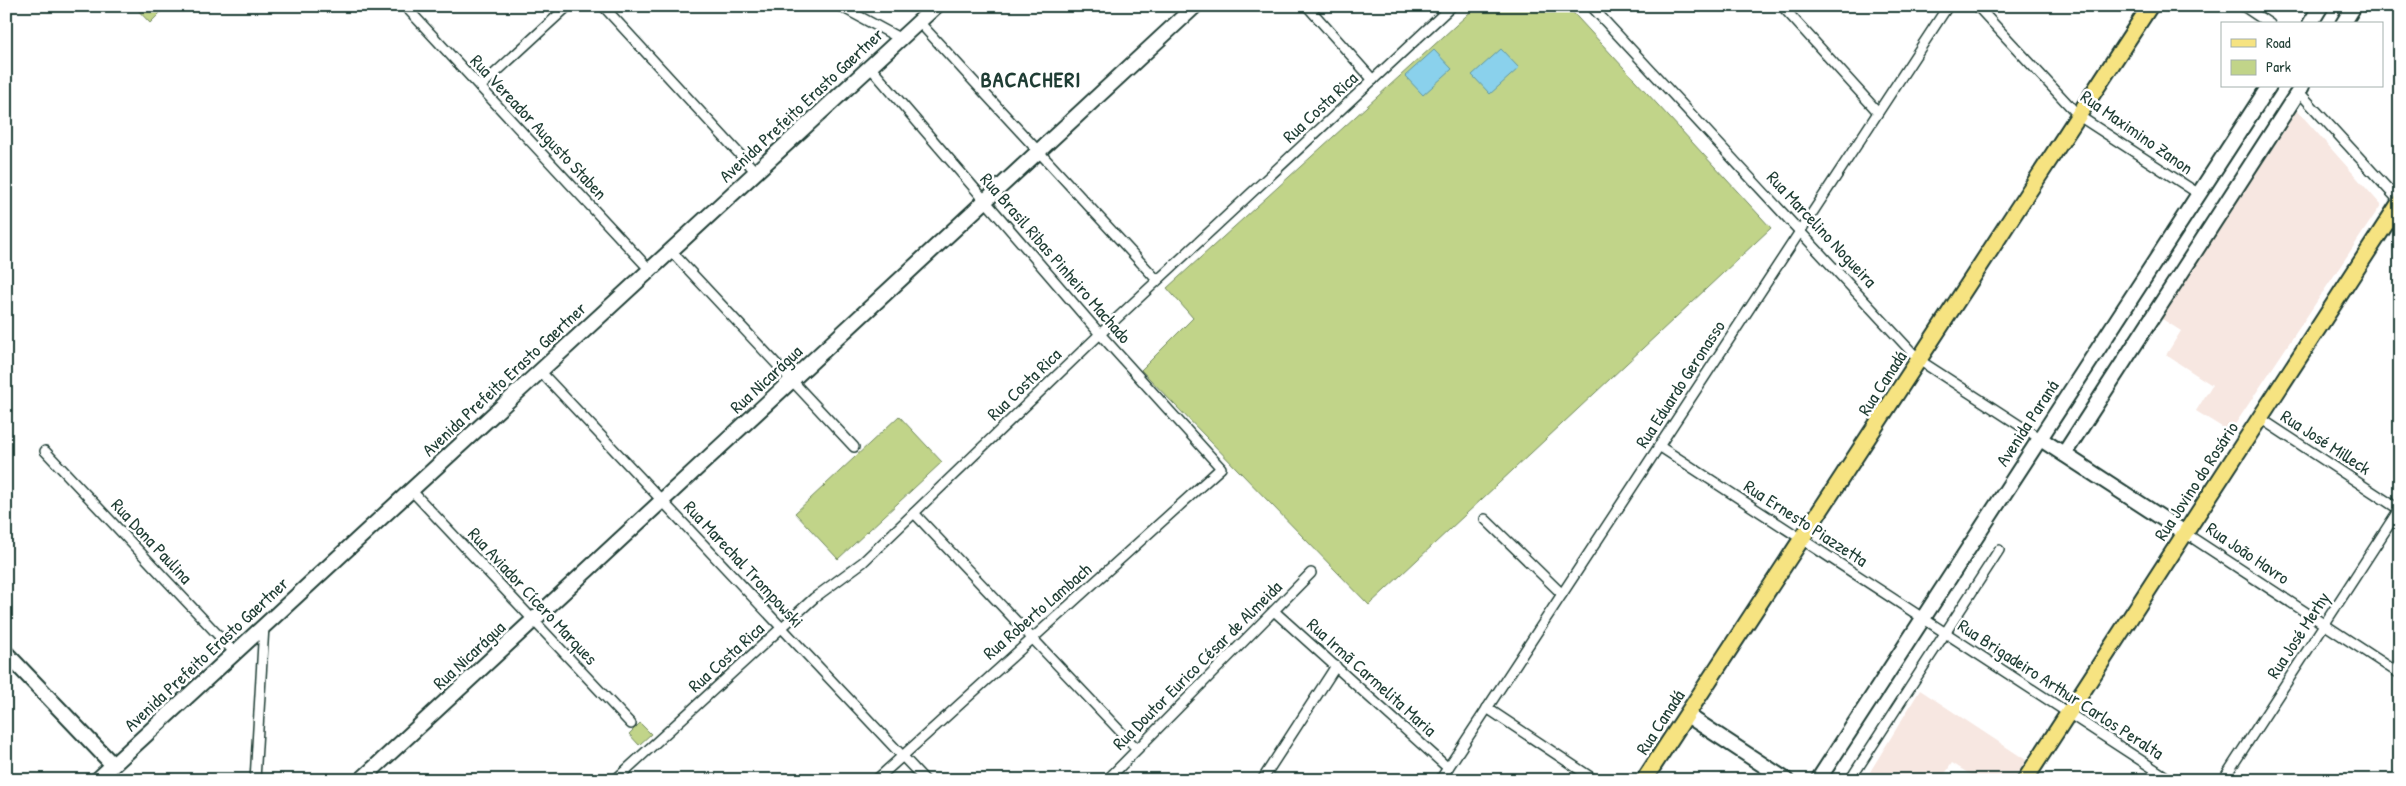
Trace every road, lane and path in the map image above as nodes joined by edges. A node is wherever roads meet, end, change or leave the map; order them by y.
1 (405, 6) edge
2 (568, 6) edge
3 (603, 6) edge
4 (840, 6) edge
5 (936, 6) edge
6 (1195, 6) edge
7 (1307, 6) edge
8 (1452, 6) edge
9 (1591, 6) edge
10 (1782, 6) edge
11 (1948, 6) edge
12 (1976, 6) edge
13 (2150, 6) edge
14 (2243, 6) edge
15 (2321, 6) edge
16 (2354, 6) edge
17 (919, 22) junction
18 (2267, 22) edge
19 (2311, 22) edge
20 (2344, 22) edge
21 (901, 38) junction
22 (870, 67) junction
23 (1373, 80) junction
24 (480, 87) junction
25 (2268, 88) edge
26 (2300, 89) edge
27 (1878, 112) junction
28 (2079, 116) junction
29 (1039, 152) junction
30 (756, 172) junction
31 (2199, 194) junction
32 (985, 201) junction
33 (2400, 202) edge
34 (1800, 232) junction
35 (670, 251) junction
36 (650, 270) junction
37 (1157, 280) junction
38 (1100, 334) junction
39 (1919, 360) junction
40 (540, 371) junction
41 (792, 380) junction
42 (2260, 418) junction
43 (2039, 438) junction
44 (1659, 446) junction
45 (2052, 446) joint
46 (854, 448) dead end
47 (45, 451) dead end
48 (2064, 454) junction
49 (1221, 468) joint
50 (411, 490) junction
51 (662, 500) junction
52 (2400, 509) edge
53 (914, 513) junction
54 (1485, 519) dead end
55 (2185, 533) junction
56 (1802, 539) junction
57 (1999, 550) dead end
58 (1311, 573) dead end
59 (1562, 594) junction
60 (1274, 610) junction
61 (1922, 618) junction
62 (533, 620) junction
63 (2324, 625) junction
64 (264, 626) junction
65 (1935, 626) joint
66 (782, 628) junction
67 (1945, 633) junction
68 (1031, 637) junction
69 (235, 653) junction
70 (7, 656) edge
71 (1336, 666) junction
72 (2400, 674) edge
73 (1487, 708) junction
74 (2068, 713) junction
75 (1687, 715) junction
76 (631, 724) dead end
77 (1137, 749) junction
78 (902, 756) junction
79 (113, 764) junction
80 (1448, 768) junction
81 (97, 780) edge
82 (255, 780) edge
83 (361, 780) edge
84 (615, 780) edge
85 (876, 780) edge
86 (925, 780) edge
87 (1107, 780) edge
88 (1262, 780) edge
89 (1440, 780) edge
90 (1595, 780) edge
91 (1644, 780) edge
92 (1786, 780) edge
93 (1818, 780) edge
94 (1850, 780) edge
95 (2025, 780) edge
96 (2171, 780) edge
97 (2223, 780) edge

1 - 24 street, Rua Vereador Augusto Staben
2 - 24 street
3 - 30 street
4 - 21 street
5 - 17 main road, Avenida Prefeito Erasto Gaertner
6 - 29 main road, Rua Nicarágua
7 - 23 street
8 - 23 street, Rua Costa Rica
9 - 34 street, Rua Marcelino Nogueira
10 - 27 street
11 - 27 street, Rua Eduardo Geronasso
12 - 28 street, Rua Maximino Zanon
13 - 28 main road, Rua Canadá
14 - 18 street
15 - 19 main road
16 - 20 main road
17 - 21 main road, Avenida Prefeito Erasto Gaertner
17 - 29 street
21 - 22 main road, Avenida Prefeito Erasto Gaertner
22 - 30 main road, Avenida Prefeito Erasto Gaertner
22 - 32 street, Rua Brasil Ribas Pinheiro Machado
23 - 37 street, Rua Costa Rica
24 - 36 street, Rua Vereador Augusto Staben
25 - 31 main road, Avenida Paraná
26 - 33 street
26 - 48 main road
27 - 34 street, Rua Eduardo Geronasso
28 - 31 street, Rua Maximino Zanon
28 - 39 main road, Rua Canadá
29 - 32 main road, Rua Nicarágua
29 - 37 street
30 - 35 main road, Avenida Prefeito Erasto Gaertner
31 - 43 main road, Avenida Paraná
32 - 38 street, Rua Brasil Ribas Pinheiro Machado
32 - 41 main road, Rua Nicarágua
33 - 42 main road, Rua Jovino do Rosário
34 - 39 street, Rua Marcelino Nogueira
34 - 44 street, Rua Eduardo Geronasso
35 - 36 main road, Avenida Prefeito Erasto Gaertner
35 - 41 street
36 - 40 main road, Avenida Prefeito Erasto Gaertner
37 - 38 street, Rua Costa Rica
38 - 49 street, Rua Brasil Ribas Pinheiro Machado
38 - 53 street, Rua Costa Rica
39 - 43 street, Rua Marcelino Nogueira
39 - 56 main road, Rua Canadá
40 - 50 main road, Avenida Prefeito Erasto Gaertner
40 - 51 street, Rua Marechal Trompowski
41 - 46 street
41 - 51 main road, Rua Nicarágua
42 - 52 street, Rua José Milleck
42 - 55 main road, Rua Jovino do Rosário
43 - 45 main road, Rua Marcelino Nogueira
43 - 61 main road, Avenida Paraná
44 - 56 street, Rua Ernesto Piazzetta
44 - 59 street, Rua Eduardo Geronasso
45 - 48 main road, Rua João Havro
47 - 69 street, Rua Dona Paulina
48 - 55 main road, Rua João Havro
49 - 68 street, Rua Roberto Lambach
50 - 62 street, Rua Aviador Cícero Marques
50 - 64 main road, Avenida Prefeito Erasto Gaertner
51 - 62 main road, Rua Nicarágua
51 - 66 street, Rua Marechal Trompowski
52 - 63 street, Rua José Merhy
53 - 66 street, Rua Costa Rica
53 - 68 street
54 - 59 street
55 - 63 street, Rua João Havro
55 - 74 main road, Rua Jovino do Rosário
56 - 61 street, Rua Ernesto Piazzetta
56 - 75 main road, Rua Canadá
57 - 67 street
58 - 60 street, Rua Doutor Eurico César de Almeida
59 - 73 street, Rua Eduardo Geronasso
60 - 71 street, Rua Irmã Carmelita Maria
60 - 77 street, Rua Doutor Eurico César de Almeida
61 - 65 street, Rua Ernesto Piazzetta
61 - 93 main road, Avenida Paraná
62 - 76 street, Rua Aviador Cícero Marques
62 - 83 main road, Rua Nicarágua
63 - 72 street, Rua João Havro
63 - 97 street, Rua José Merhy
64 - 69 main road, Avenida Prefeito Erasto Gaertner
64 - 82 street
65 - 67 street, Rua Brigadeiro Arthur Carlos Peralta
66 - 78 street, Rua Marechal Trompowski
66 - 84 street, Rua Costa Rica
67 - 74 street, Rua Brigadeiro Arthur Carlos Peralta
67 - 94 street
68 - 77 street
68 - 78 street, Rua Roberto Lambach
69 - 79 main road, Avenida Prefeito Erasto Gaertner
70 - 79 main road
71 - 80 street, Rua Irmã Carmelita Maria
71 - 88 street
73 - 80 street, Rua Eduardo Geronasso
73 - 90 street
74 - 95 main road, Rua Jovino do Rosário
74 - 96 street, Rua Brigadeiro Arthur Carlos Peralta
75 - 91 main road, Rua Canadá
75 - 92 main road
77 - 87 street, Rua Doutor Eurico César de Almeida
78 - 85 street, Rua Roberto Lambach
78 - 86 street, Rua Marechal Trompowski
79 - 81 main road, Avenida Prefeito Erasto Gaertner
80 - 89 street, Rua Eduardo Geronasso

